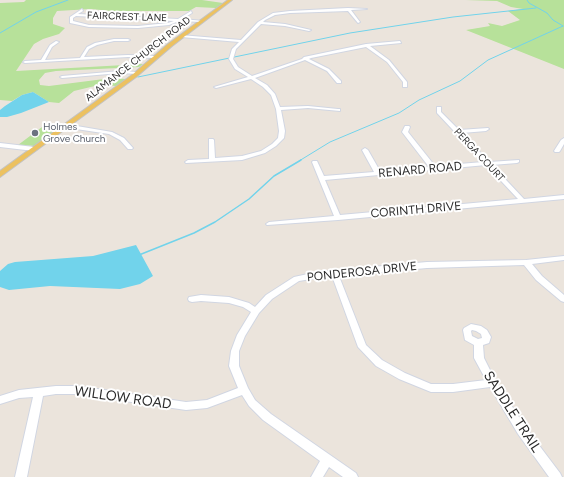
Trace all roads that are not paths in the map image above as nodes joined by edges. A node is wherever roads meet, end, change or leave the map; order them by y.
1 (230, 0) edge
2 (348, 9) junction
3 (365, 9) dead end
4 (82, 10) dead end
5 (191, 12) dead end
6 (75, 14) junction
7 (180, 19) junction
8 (202, 21) junction
9 (358, 22) dead end
10 (259, 23) junction
11 (308, 30) dead end
12 (181, 36) junction
13 (128, 40) dead end
14 (242, 41) junction
15 (57, 42) dead end
16 (400, 42) dead end
17 (366, 45) junction
18 (155, 57) junction
19 (304, 58) junction
20 (82, 59) junction
21 (42, 61) junction
22 (25, 62) dead end
23 (137, 74) junction
24 (62, 77) dead end
25 (252, 78) junction
26 (339, 82) dead end
27 (405, 86) dead end
28 (216, 87) dead end
29 (439, 108) dead end
30 (278, 109) junction
31 (338, 110) dead end
32 (65, 126) junction
33 (407, 127) dead end
34 (486, 129) dead end
35 (457, 132) junction
36 (211, 140) dead end
37 (564, 140) edge
38 (0, 145) edge
39 (130, 148) dead end
40 (34, 149) junction
41 (365, 150) dead end
42 (557, 152) dead end
43 (212, 160) junction
44 (517, 161) dead end
45 (188, 162) dead end
46 (315, 162) dead end
47 (487, 164) junction
48 (433, 168) junction
49 (378, 173) junction
50 (0, 175) edge
51 (322, 178) junction
52 (564, 197) edge
53 (522, 200) junction
54 (338, 218) junction
55 (269, 224) dead end
56 (564, 258) edge
57 (526, 262) junction
58 (335, 274) junction
59 (192, 299) dead end
60 (564, 299) edge
61 (256, 312) junction
62 (478, 343) dead end
63 (492, 383) junction
64 (244, 390) junction
65 (38, 392) junction
66 (0, 400) edge
67 (327, 459) junction
68 (21, 477) edge
69 (317, 477) edge
70 (352, 477) edge
71 (556, 477) edge

1 - 8 main road, ALAMANCE CHURCH ROAD
2 - 3 street
2 - 9 street
2 - 10 street
4 - 6 street
5 - 7 street
6 - 7 street, FAIRCREST LANE
6 - 7 street
7 - 8 street, FAIRCREST LANE
8 - 12 main road, ALAMANCE CHURCH ROAD
10 - 11 street
10 - 14 street
12 - 14 street
12 - 18 main road, ALAMANCE CHURCH ROAD
13 - 20 street
14 - 25 street
15 - 21 street
16 - 17 street
17 - 19 street
17 - 27 street
18 - 20 street
18 - 23 main road, ALAMANCE CHURCH ROAD
19 - 25 street
19 - 26 street
20 - 21 street
21 - 22 street
23 - 24 street
23 - 32 main road, ALAMANCE CHURCH ROAD
25 - 28 street
25 - 30 street
29 - 35 street, PERGA COURT
30 - 31 street
30 - 43 street
32 - 39 street
32 - 40 main road, ALAMANCE CHURCH ROAD
33 - 48 street
34 - 35 street
35 - 47 street, PERGA COURT
36 - 43 street
37 - 42 street
38 - 40 street
40 - 50 main road, ALAMANCE CHURCH ROAD
41 - 49 street
43 - 45 street
44 - 47 street, RENARD ROAD
46 - 51 street
47 - 48 street, RENARD ROAD
47 - 53 street, PERGA COURT
48 - 49 street, RENARD ROAD
49 - 51 street, RENARD ROAD
51 - 54 street
52 - 53 street, CORINTH DRIVE
53 - 54 street, CORINTH DRIVE
54 - 55 street, CORINTH DRIVE
56 - 57 street, PONDEROSA DRIVE
57 - 58 street, PONDEROSA DRIVE
57 - 60 street
58 - 61 street, PONDEROSA DRIVE
58 - 63 street
59 - 61 street
61 - 64 street, PONDEROSA DRIVE
62 - 63 street, SADDLE TRAIL
63 - 71 street, SADDLE TRAIL
64 - 65 street, WILLOW ROAD
64 - 67 street, PONDEROSA DRIVE
65 - 66 street, WILLOW ROAD
65 - 68 street
67 - 69 street
67 - 70 street, PONDEROSA DRIVE

